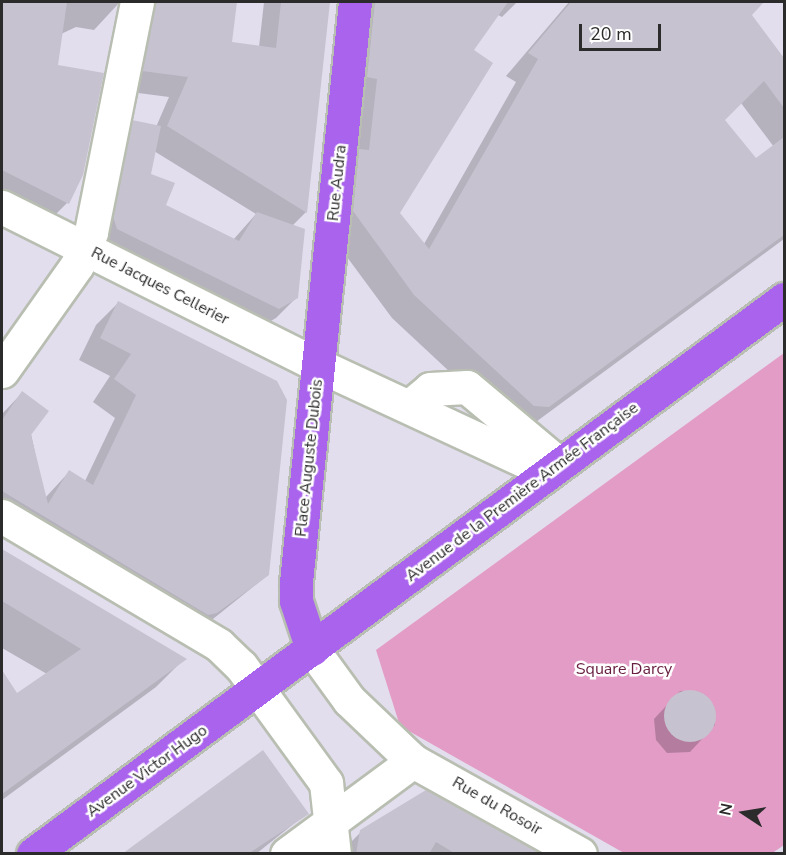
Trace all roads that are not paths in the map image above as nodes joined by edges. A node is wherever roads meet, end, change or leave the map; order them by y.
1 (137, 2) edge
2 (355, 2) edge
3 (2, 207) edge
4 (84, 249) junction
5 (784, 299) edge
6 (318, 365) junction
7 (2, 371) edge
8 (554, 468) junction
9 (2, 516) edge
10 (312, 649) junction
11 (260, 687) junction
12 (413, 760) junction
13 (334, 838) edge
14 (33, 854) edge
15 (287, 854) edge
16 (580, 854) edge

1 - 4 street
2 - 6 main road, Rue Audra
3 - 4 street, Rue Jacques Cellerier
4 - 6 street, Rue Jacques Cellerier
4 - 7 street
5 - 8 main road, Avenue de la Première Armée Française
6 - 8 street, Place Auguste Dubois
6 - 10 main road, Place Auguste Dubois
8 - 10 main road, Avenue de la Première Armée Française
9 - 11 street
10 - 11 main road, Avenue de la Première Armée Française
10 - 12 street, Rue du Rosoir
11 - 13 street
11 - 14 main road, Avenue Victor Hugo
12 - 13 street
12 - 16 street, Rue du Rosoir
13 - 15 street

